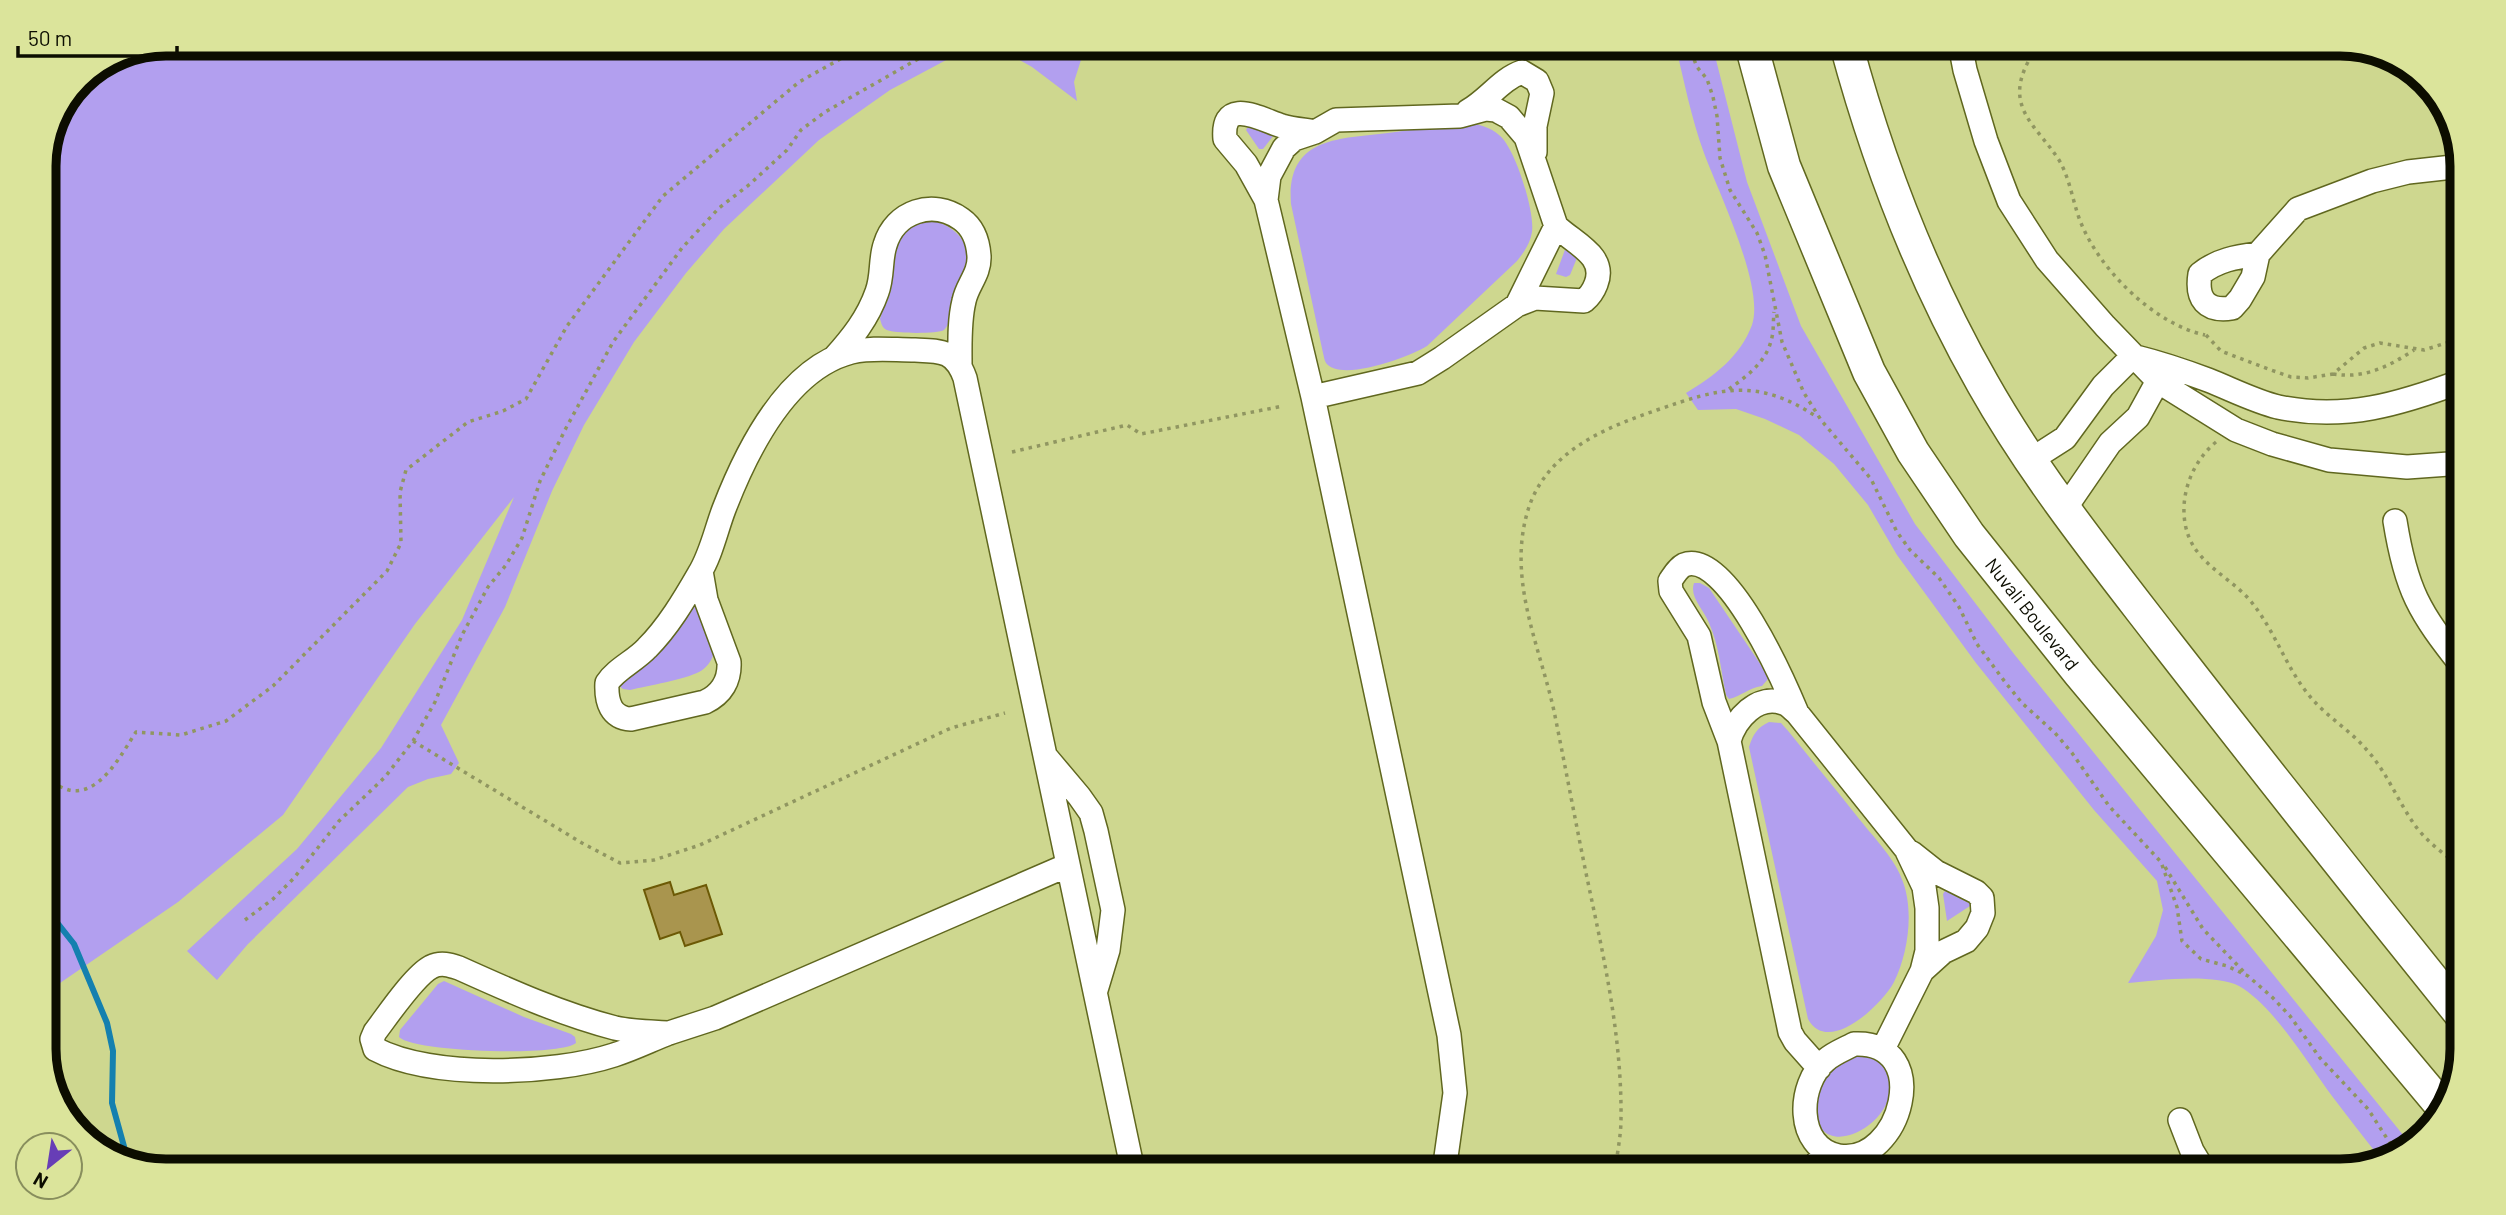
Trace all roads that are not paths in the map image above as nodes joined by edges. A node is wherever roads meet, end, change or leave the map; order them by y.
1 (1755, 56) edge
2 (1849, 56) edge
3 (1962, 56) edge
4 (1460, 116) junction
5 (1315, 132) junction
6 (1536, 162) junction
7 (2450, 167) edge
8 (1266, 200) junction
9 (1556, 226) junction
10 (2258, 254) dead end
11 (1517, 305) junction
12 (2133, 356) junction
13 (834, 359) junction
14 (960, 365) junction
15 (2162, 373) junction
16 (2450, 385) edge
17 (1313, 397) junction
18 (2029, 461) junction
19 (2450, 464) edge
20 (2064, 510) junction
21 (2395, 521) dead end
22 (701, 571) junction
23 (2450, 651) edge
24 (1797, 713) junction
25 (1729, 741) junction
26 (1045, 755) junction
27 (1906, 849) junction
28 (1068, 865) junction
29 (1922, 971) junction
30 (1095, 993) junction
31 (2450, 1001) edge
32 (669, 1033) junction
33 (1883, 1049) junction
34 (1819, 1068) junction
35 (2437, 1100) edge
36 (2180, 1120) dead end
37 (1130, 1159) edge
38 (1446, 1159) edge
39 (1817, 1159) edge
40 (1837, 1159) edge
41 (2194, 1159) edge

1 - 35 main road, Nuvali Boulevard
2 - 18 main road
3 - 12 street
4 - 5 street
4 - 6 street
4 - 6 street
5 - 8 street
5 - 8 street
6 - 9 street
7 - 10 street
8 - 17 street
9 - 11 street
9 - 11 street
11 - 17 street
12 - 15 street
12 - 18 street
13 - 14 street
13 - 14 street
13 - 22 street
14 - 26 street
15 - 16 street
15 - 19 street
15 - 20 street
17 - 38 street
18 - 20 main road
20 - 31 main road
21 - 23 street
22 - 22 street
24 - 25 street
24 - 25 street
24 - 27 street
25 - 34 street
26 - 28 street
26 - 30 street
27 - 29 street
27 - 29 street
28 - 30 street
28 - 32 street
29 - 33 street
30 - 37 street
32 - 32 street
33 - 34 street
33 - 40 street
34 - 39 street
36 - 41 street

